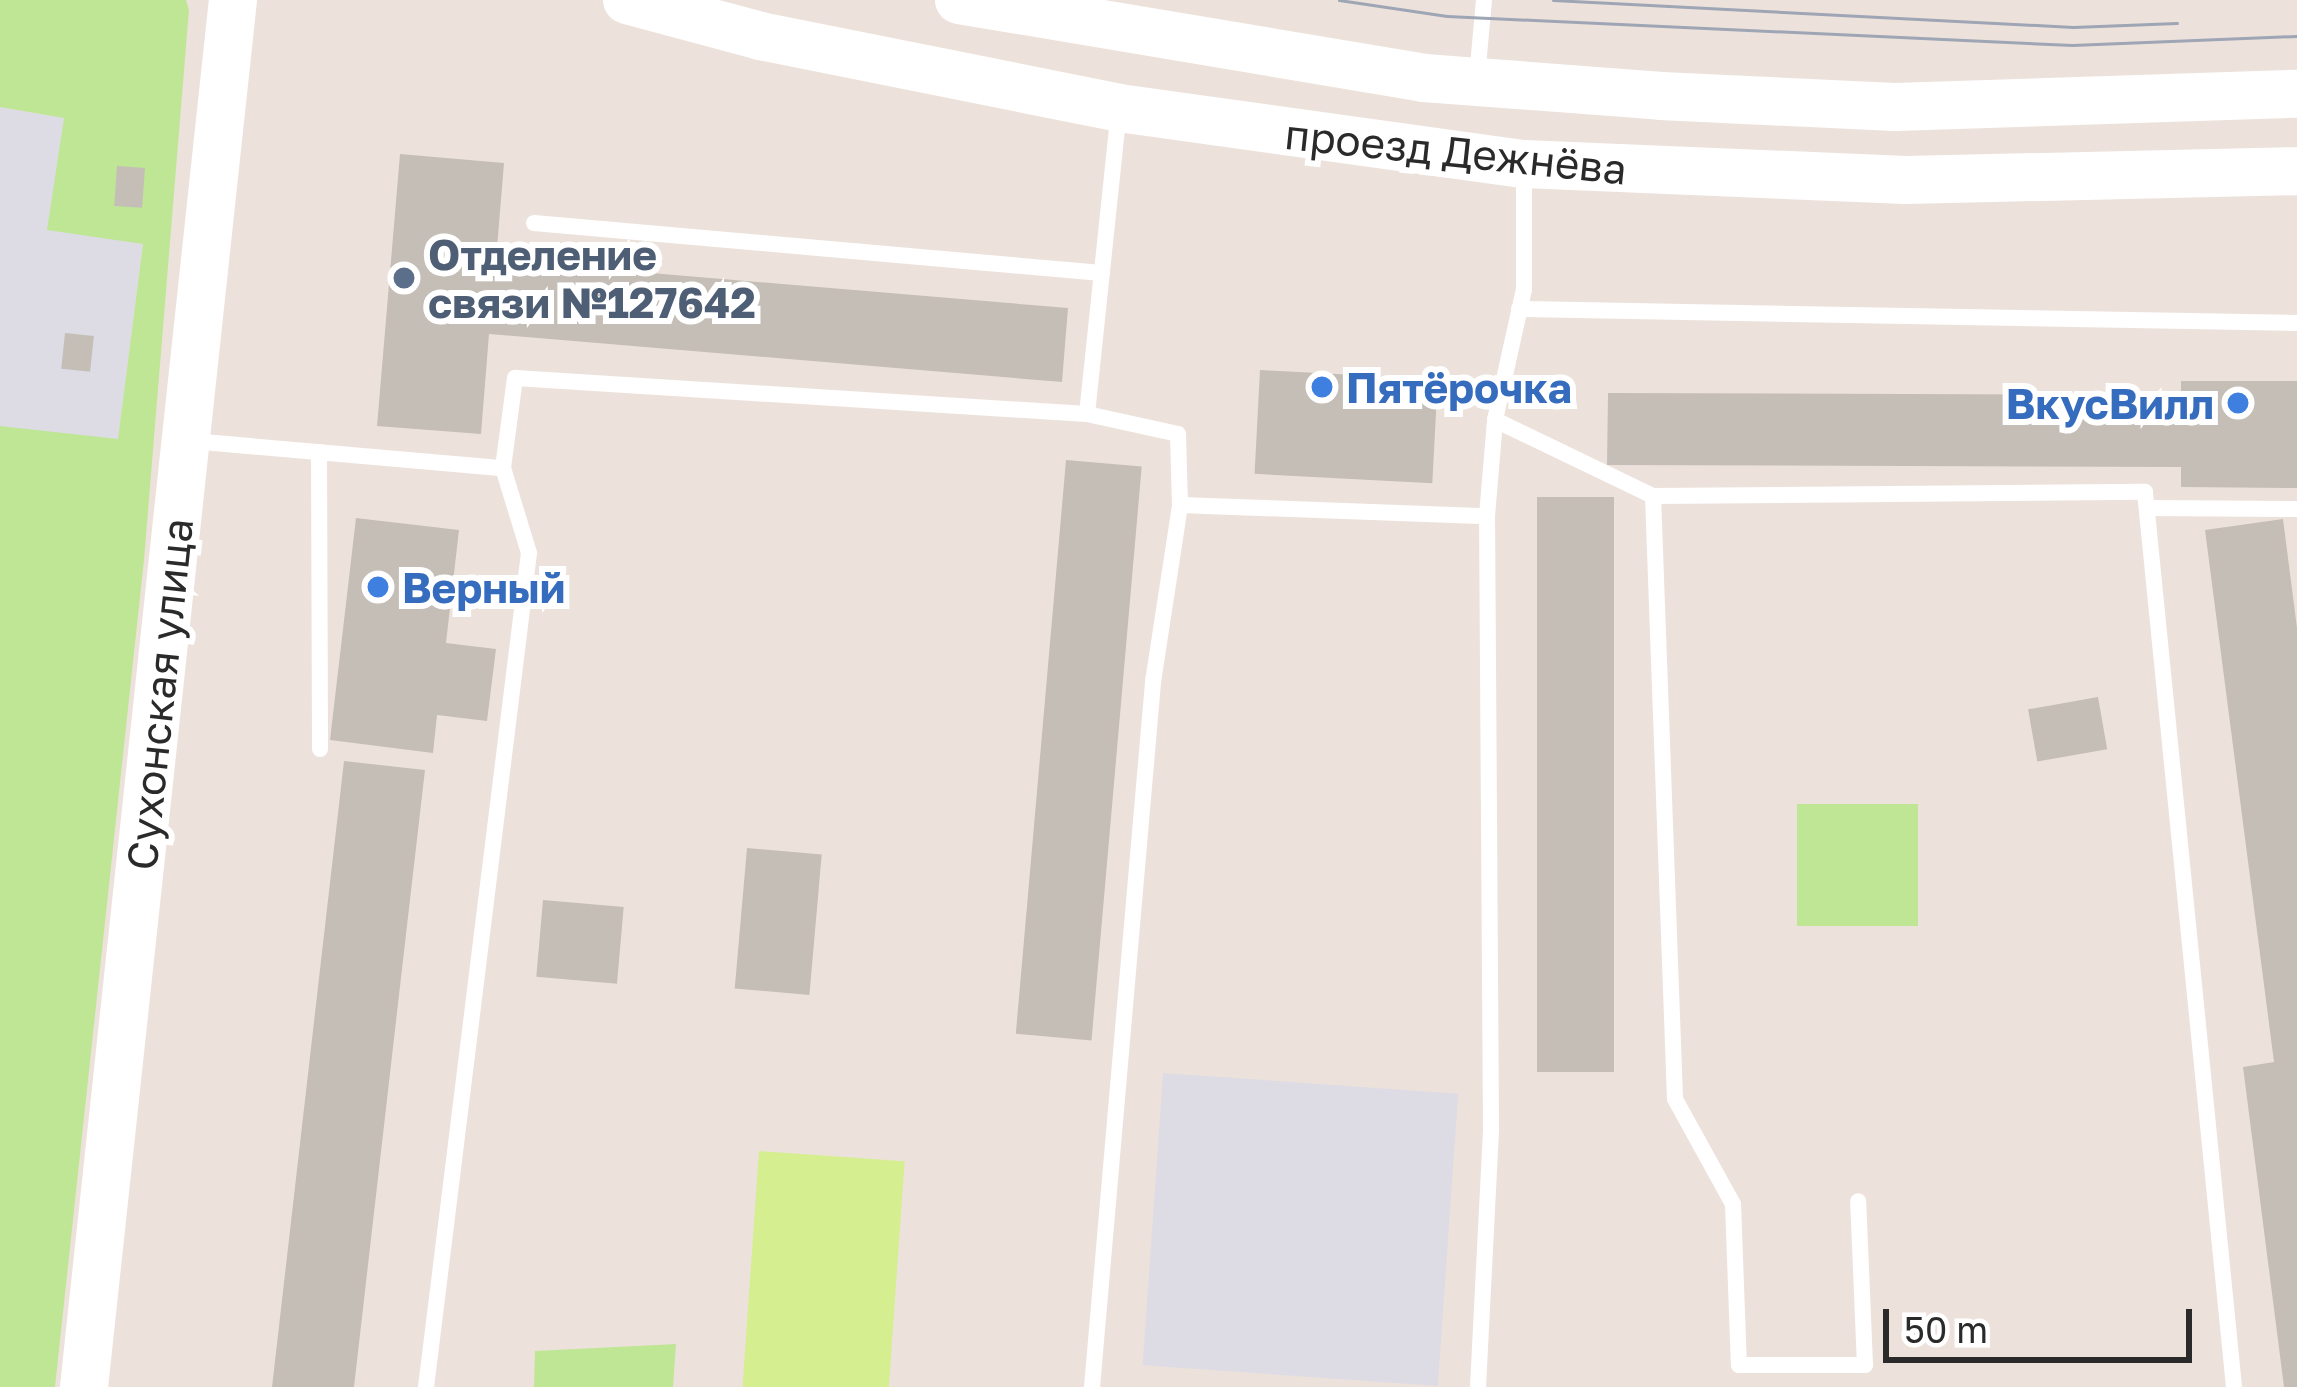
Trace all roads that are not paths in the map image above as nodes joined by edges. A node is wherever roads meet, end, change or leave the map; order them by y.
1 (233, 0) edge
2 (627, 0) edge
3 (1484, 0) edge
4 (989, 3) edge
5 (1477, 82) junction
6 (2297, 94) edge
7 (1119, 109) junction
8 (1524, 164) junction
9 (2297, 171) edge
10 (535, 223) dead end
11 (1102, 273) junction
12 (1519, 309) junction
13 (2297, 322) edge
14 (1088, 414) junction
15 (1495, 420) junction
16 (185, 440) junction
17 (319, 452) junction
18 (503, 468) junction
19 (1653, 496) junction
20 (1180, 505) junction
21 (2147, 508) junction
22 (2297, 509) edge
23 (1487, 516) junction
24 (320, 748) dead end
25 (1858, 1201) dead end
26 (85, 1387) edge
27 (425, 1387) edge
28 (1092, 1387) edge
29 (1478, 1387) edge
30 (2234, 1387) edge

1 - 16 main road, Сухонская улица
2 - 7 main road, проезд Дежнёва
3 - 5 lane
4 - 5 main road, проезд Дежнёва
5 - 6 main road, проезд Дежнёва
7 - 8 main road, проезд Дежнёва
7 - 11 lane
8 - 9 main road, проезд Дежнёва
8 - 12 lane
10 - 11 lane
11 - 14 lane
12 - 13 lane
12 - 15 lane
14 - 18 lane
14 - 20 lane
15 - 19 lane
15 - 23 lane
16 - 17 lane
16 - 26 main road, Сухонская улица
17 - 18 lane
17 - 24 lane
18 - 27 lane
19 - 21 lane
19 - 25 lane
20 - 23 lane
20 - 28 lane
21 - 22 lane
21 - 30 lane
23 - 29 lane

